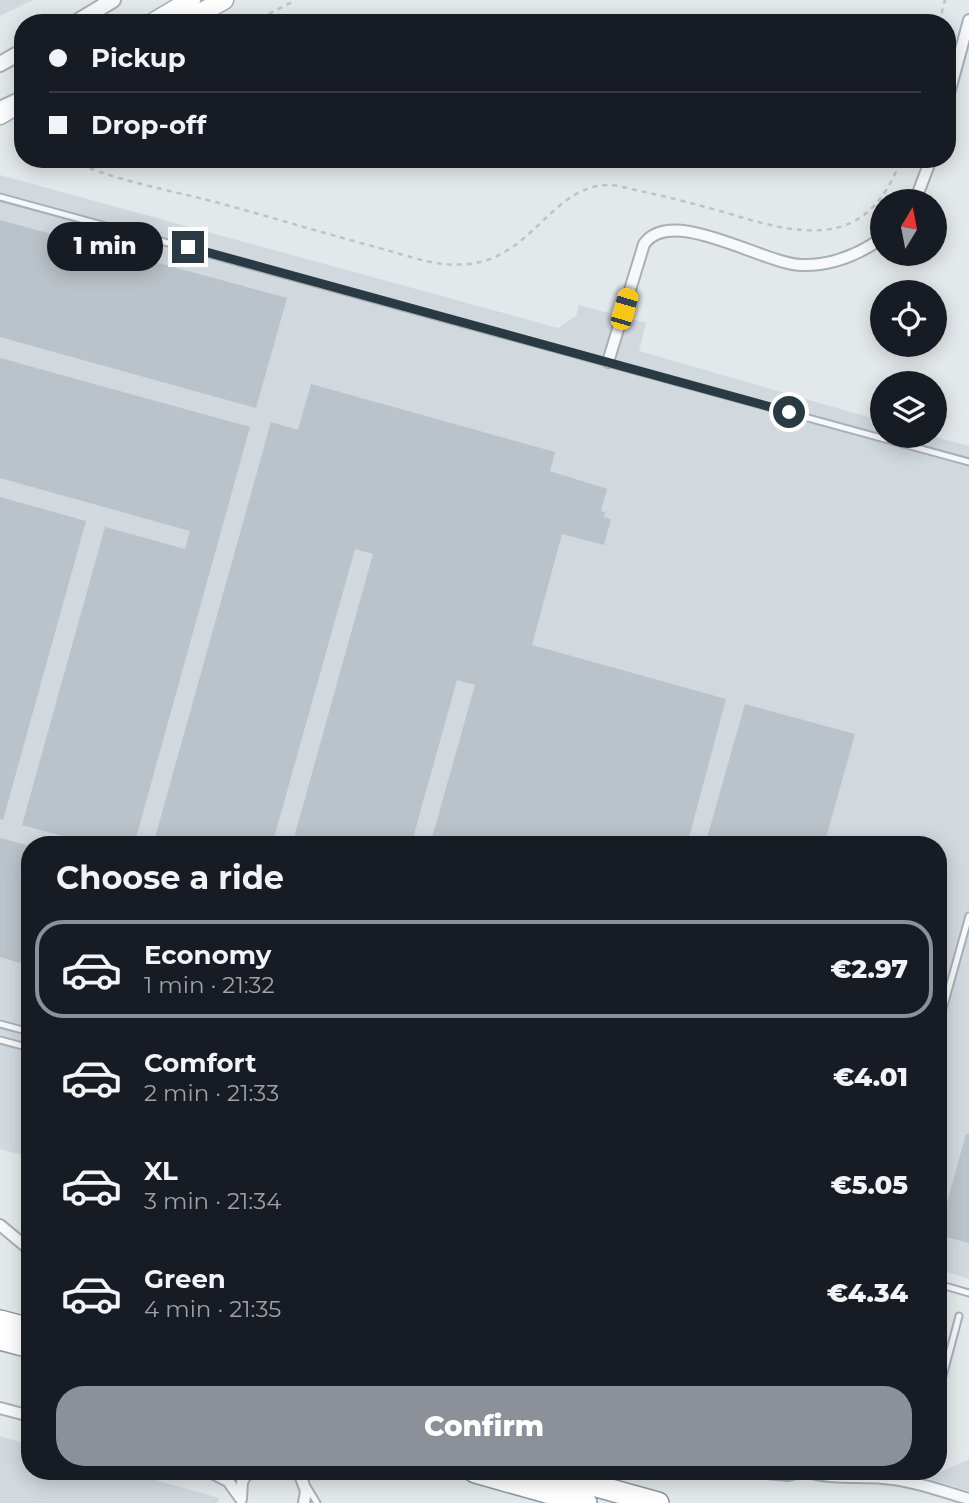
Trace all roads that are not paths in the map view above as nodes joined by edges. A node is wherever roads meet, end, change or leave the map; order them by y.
1 (113, 0) edge
2 (191, 0) edge
3 (224, 0) edge
4 (90, 14) edge
5 (167, 14) edge
6 (198, 14) edge
7 (969, 20) edge
8 (956, 68) edge
9 (928, 168) edge
10 (920, 189) edge
11 (0, 197) edge
12 (870, 246) edge
13 (608, 362) junction
14 (969, 462) edge
15 (969, 916) edge
16 (947, 995) edge
17 (0, 1024) edge
18 (21, 1030) edge
19 (0, 1040) edge
20 (21, 1046) edge
21 (0, 1225) edge
22 (21, 1242) edge
23 (947, 1287) edge
24 (969, 1293) edge
25 (958, 1316) dead end
26 (0, 1321) edge
27 (21, 1327) edge
28 (0, 1339) edge
29 (21, 1345) edge
30 (947, 1359) edge
31 (0, 1408) edge
32 (21, 1414) edge
33 (226, 1480) edge
34 (243, 1480) edge
35 (302, 1480) edge
36 (304, 1480) edge
37 (504, 1480) edge
38 (574, 1480) edge
39 (898, 1480) edge
40 (969, 1499) edge
41 (242, 1501) edge
42 (303, 1503) edge
43 (317, 1503) edge
44 (586, 1503) edge
45 (658, 1503) edge

1 - 4 street
2 - 5 main road
3 - 6 main road
7 - 8 street
9 - 10 street
11 - 13 lane
12 - 13 street
13 - 14 lane
15 - 16 lane
17 - 18 lane
19 - 20 lane
21 - 22 street
23 - 24 lane
25 - 30 lane
26 - 27 highway
28 - 29 highway
31 - 32 street
33 - 41 street
34 - 41 street
35 - 42 street
36 - 43 lane
37 - 44 highway
38 - 45 highway
39 - 40 street

